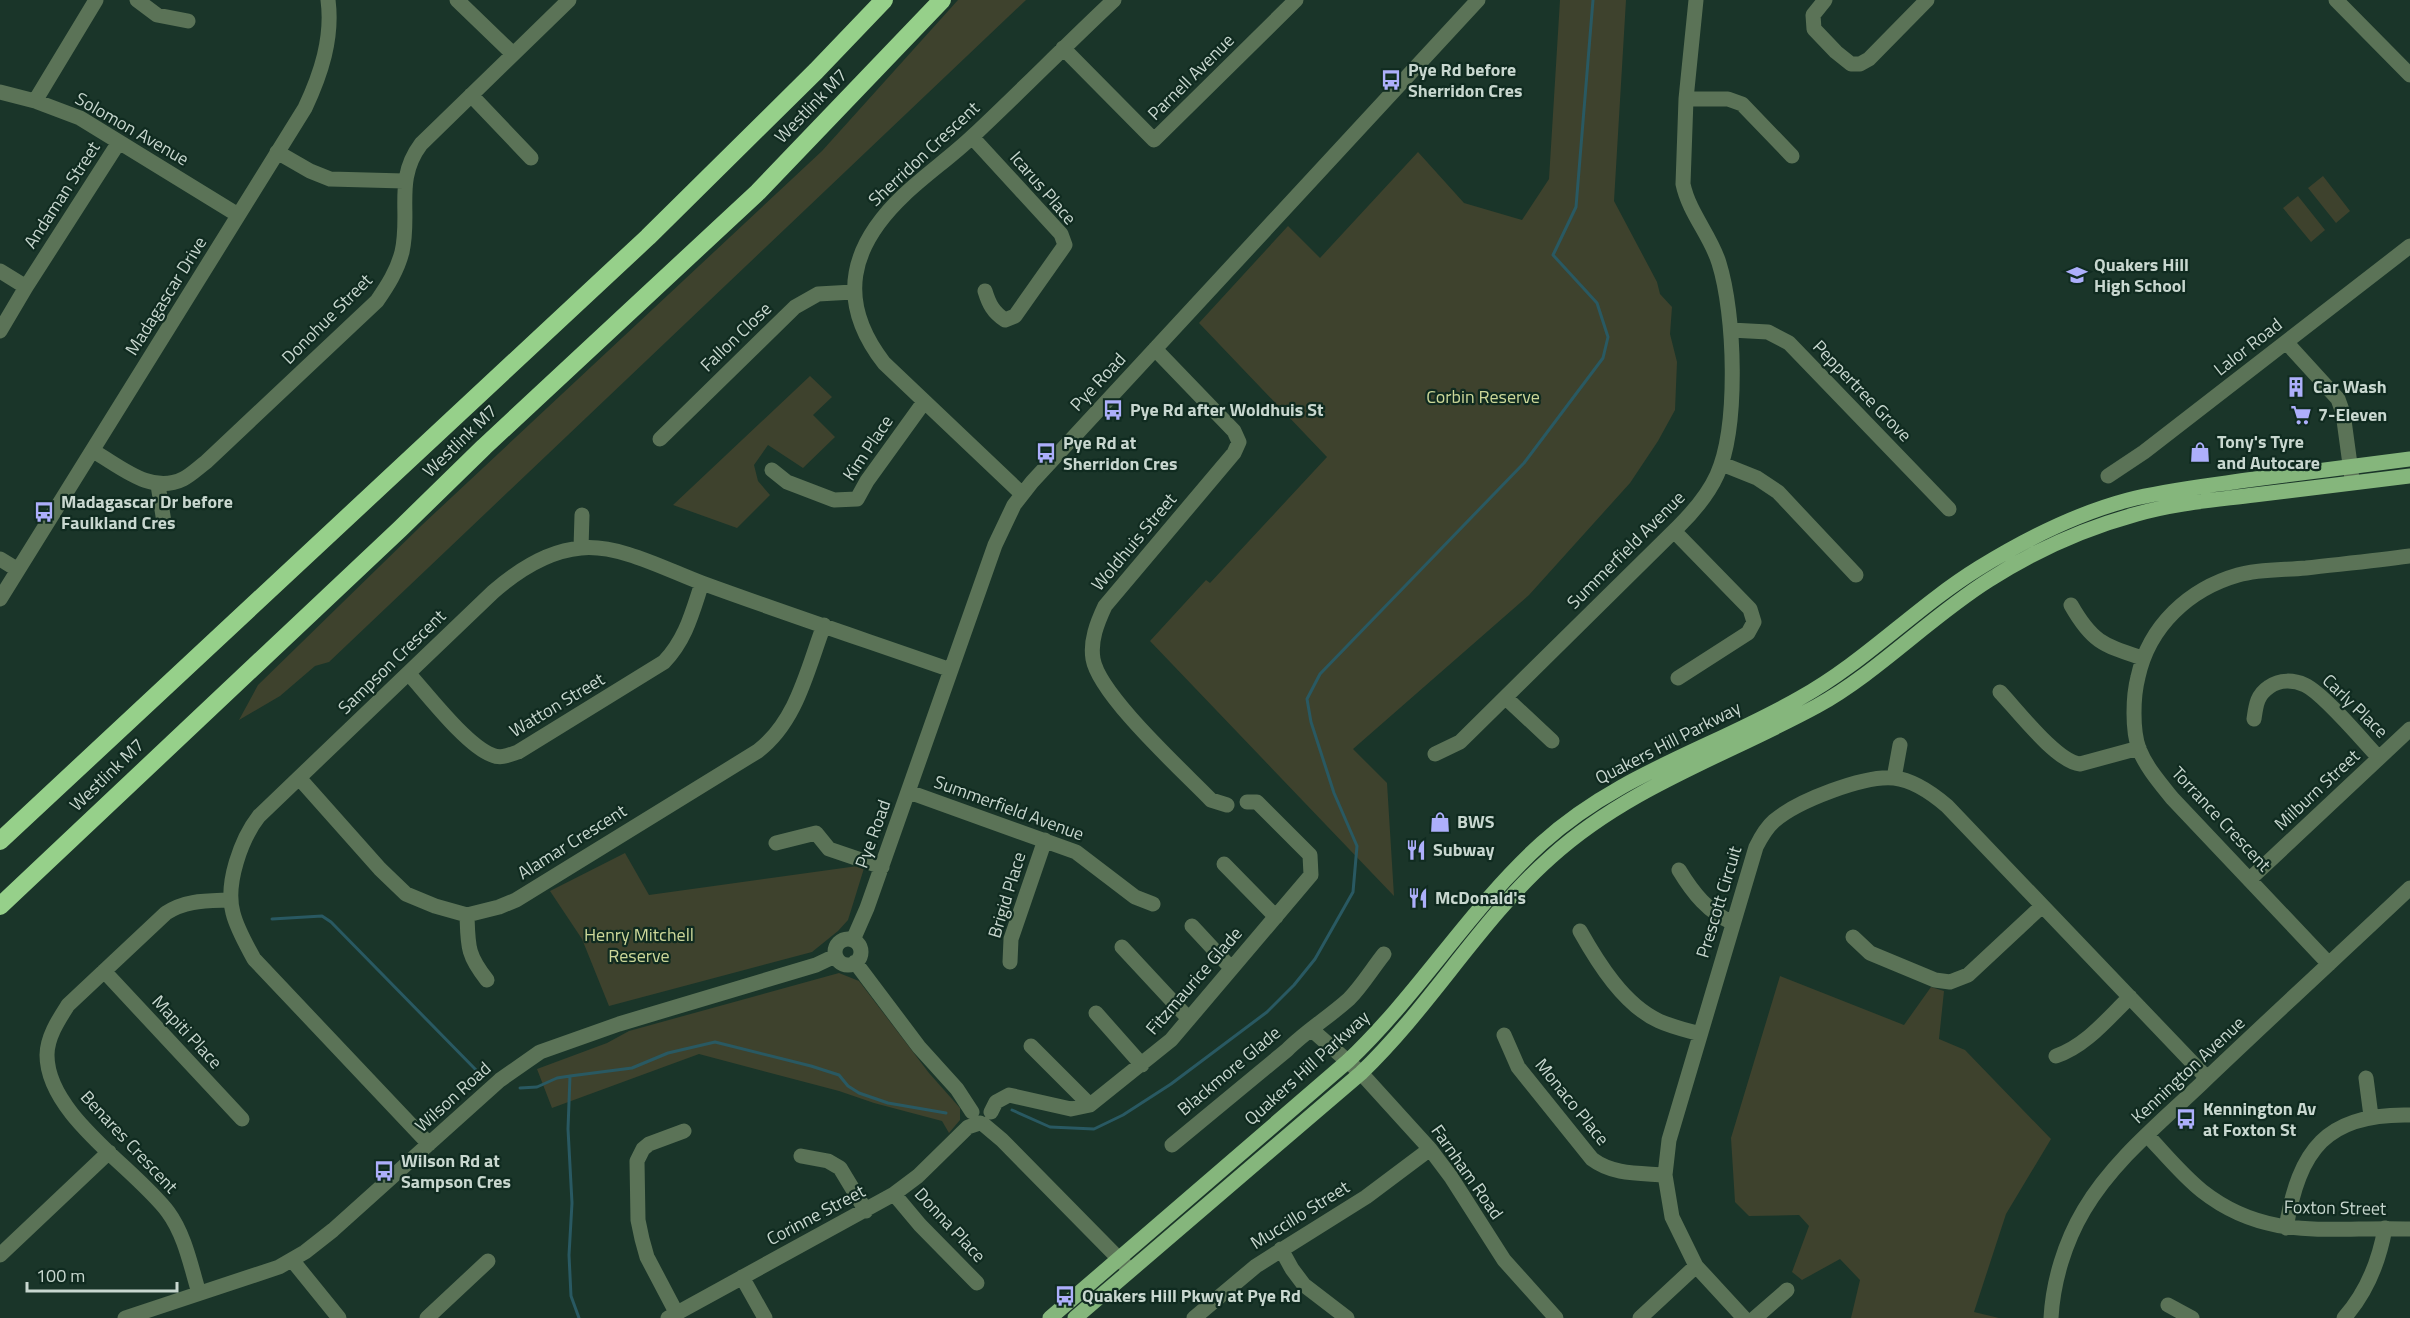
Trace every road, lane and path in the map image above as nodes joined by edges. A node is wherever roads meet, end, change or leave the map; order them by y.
1 (96, 0) edge
2 (137, 0) edge
3 (328, 0) edge
4 (457, 0) edge
5 (569, 0) edge
6 (884, 0) edge
7 (942, 0) edge
8 (1114, 0) edge
9 (1296, 0) edge
10 (1478, 0) edge
11 (1696, 0) edge
12 (1825, 0) edge
13 (1927, 0) edge
14 (2336, 0) edge
15 (188, 21) dead end
16 (1063, 48) junction
17 (513, 54) junction
18 (2410, 75) edge
19 (0, 92) edge
20 (471, 95) junction
21 (1686, 99) junction
22 (35, 101) junction
23 (972, 138) junction
24 (119, 142) junction
25 (278, 152) junction
26 (1792, 156) dead end
27 (531, 158) dead end
28 (404, 181) junction
29 (238, 215) junction
30 (2410, 246) edge
31 (0, 271) edge
32 (26, 287) junction
33 (985, 291) dead end
34 (853, 292) junction
35 (1731, 330) junction
36 (0, 332) edge
37 (2286, 342) junction
38 (1155, 350) junction
39 (924, 402) junction
40 (660, 439) dead end
41 (93, 451) junction
42 (2410, 459) edge
43 (1722, 464) junction
44 (2350, 466) junction
45 (772, 470) dead end
46 (2108, 476) dead end
47 (2410, 476) edge
48 (2352, 483) junction
49 (158, 485) junction
50 (1022, 494) junction
51 (1949, 509) dead end
52 (582, 514) dead end
53 (164, 522) dead end
54 (1674, 531) junction
55 (581, 548) junction
56 (2410, 556) edge
57 (0, 558) edge
58 (18, 570) junction
59 (1856, 575) dead end
60 (702, 583) junction
61 (0, 599) edge
62 (2071, 605) dead end
63 (824, 625) junction
64 (2142, 658) junction
65 (951, 670) junction
66 (409, 675) junction
67 (1678, 678) dead end
68 (2000, 692) dead end
69 (1506, 698) junction
70 (2254, 719) dead end
71 (2410, 729) edge
72 (1552, 741) dead end
73 (1900, 745) dead end
74 (2139, 748) junction
75 (1435, 754) dead end
76 (2379, 758) junction
77 (1894, 778) junction
78 (300, 779) junction
79 (909, 792) junction
80 (1247, 802) dead end
81 (1227, 805) dead end
82 (1045, 840) junction
83 (0, 842) edge
84 (776, 843) dead end
85 (1224, 864) dead end
86 (882, 867) junction
87 (1679, 870) dead end
88 (2250, 879) junction
89 (2410, 888) edge
90 (230, 900) junction
91 (1153, 904) dead end
92 (0, 906) edge
93 (2042, 906) junction
94 (467, 915) junction
95 (1276, 916) junction
96 (1733, 923) junction
97 (1192, 926) dead end
98 (1580, 931) dead end
99 (1853, 937) dead end
100 (853, 940) junction
101 (1122, 947) dead end
102 (1384, 954) dead end
103 (835, 956) junction
104 (855, 962) junction
105 (1010, 962) dead end
106 (2330, 964) junction
107 (1231, 968) junction
108 (104, 971) junction
109 (487, 980) dead end
110 (2130, 997) junction
111 (1096, 1013) dead end
112 (1189, 1019) junction
113 (1315, 1027) junction
114 (1700, 1034) junction
115 (1504, 1035) dead end
116 (1030, 1046) dead end
117 (2056, 1056) dead end
118 (1348, 1061) junction
119 (1142, 1065) junction
120 (1361, 1073) junction
121 (2207, 1078) junction
122 (2366, 1078) dead end
123 (1090, 1105) junction
124 (982, 1114) junction
125 (2410, 1115) edge
126 (2371, 1116) junction
127 (242, 1119) dead end
128 (684, 1131) dead end
129 (2147, 1135) junction
130 (429, 1144) junction
131 (1172, 1145) dead end
132 (1430, 1149) junction
133 (109, 1152) junction
134 (801, 1156) dead end
135 (1665, 1175) junction
136 (894, 1194) junction
137 (866, 1211) junction
138 (2286, 1228) junction
139 (2385, 1228) junction
140 (2410, 1229) edge
141 (1281, 1249) junction
142 (1, 1253) edge
143 (1119, 1258) junction
144 (292, 1260) junction
145 (488, 1261) dead end
146 (1696, 1266) junction
147 (1130, 1270) junction
148 (742, 1277) junction
149 (977, 1283) dead end
150 (1787, 1290) dead end
151 (200, 1293) junction
152 (2168, 1305) dead end
153 (673, 1316) edge
154 (125, 1318) edge
155 (339, 1318) edge
156 (427, 1318) edge
157 (765, 1318) edge
158 (1050, 1318) edge
159 (1075, 1318) edge
160 (1194, 1318) edge
161 (1347, 1318) edge
162 (1556, 1318) edge
163 (1640, 1318) edge
164 (1744, 1318) edge
165 (1755, 1318) edge
166 (2051, 1318) edge
167 (2192, 1318) edge
168 (2344, 1318) edge

1 - 22 street
2 - 15 street
3 - 25 street, Madagascar Drive
4 - 17 street
5 - 17 street, Donohue Street
6 - 83 highway, Westlink M7
7 - 92 highway, Westlink M7
8 - 16 street, Sherridon Crescent
9 - 16 street, Parnell Avenue
10 - 38 street, Pye Road
11 - 21 street, Summerfield Avenue
12 - 13 street
14 - 18 street
16 - 23 street, Sherridon Crescent
17 - 20 street, Donohue Street
19 - 22 street, Solomon Avenue
20 - 27 street
20 - 28 street, Donohue Street
21 - 26 street
21 - 35 street, Summerfield Avenue
22 - 24 street, Solomon Avenue
23 - 33 street, Icarus Place
23 - 34 street, Sherridon Crescent
24 - 29 street, Solomon Avenue
24 - 32 street, Andaman Street
25 - 28 street
25 - 29 street, Madagascar Drive
28 - 49 street, Donohue Street
29 - 41 street, Madagascar Drive
30 - 37 street, Lalor Road
31 - 32 street
32 - 36 street, Andaman Street
34 - 39 street, Sherridon Crescent
34 - 40 street, Fallon Close
35 - 43 street, Summerfield Avenue
35 - 51 street, Peppertree Grove
37 - 44 street
37 - 46 street, Lalor Road
38 - 50 street, Pye Road
38 - 81 street, Woldhuis Street
39 - 45 street, Kim Place
39 - 50 street, Sherridon Crescent
41 - 49 street
41 - 58 street, Madagascar Drive
42 - 44 main road, Quakers Hill Parkway
43 - 54 street, Summerfield Avenue
43 - 59 street
44 - 48 street
44 - 118 main road, Quakers Hill Parkway
47 - 48 main road, Quakers Hill Parkway
48 - 120 main road, Quakers Hill Parkway
49 - 53 street
50 - 65 street, Pye Road
52 - 55 street
54 - 67 street
54 - 69 street, Summerfield Avenue
55 - 60 street, Sampson Crescent
55 - 66 street, Sampson Crescent
56 - 64 street, Torrance Crescent
57 - 58 street
58 - 61 street, Madagascar Drive
60 - 63 street, Sampson Crescent
60 - 66 street, Watton Street
62 - 64 street
63 - 65 street, Sampson Crescent
63 - 94 street, Alamar Crescent
64 - 74 street, Torrance Crescent
65 - 79 street, Pye Road
66 - 78 street, Sampson Crescent
68 - 74 street
69 - 72 street
69 - 75 street, Summerfield Avenue
70 - 76 street, Carly Place
71 - 76 street, Milburn Street
73 - 77 street
74 - 88 street, Torrance Crescent
76 - 88 street, Milburn Street
77 - 93 street, Prescott Circuit
77 - 96 street, Prescott Circuit
78 - 90 street, Sampson Crescent
78 - 94 street
79 - 82 street, Summerfield Avenue
79 - 86 street, Pye Road
80 - 95 street, Fitzmaurice Glade
82 - 91 street, Summerfield Avenue
82 - 105 street, Brigid Place
84 - 86 street
85 - 95 street
86 - 100 street, Pye Road
87 - 96 street
88 - 106 street, Torrance Crescent
89 - 106 street, Kennington Avenue
90 - 108 street, Benares Crescent
90 - 130 street, Sampson Crescent
93 - 99 street
93 - 110 street, Prescott Circuit
94 - 109 street
95 - 107 street, Fitzmaurice Glade
96 - 114 street, Prescott Circuit
97 - 107 street
98 - 114 street
100 - 103 street
100 - 104 street
101 - 112 street
102 - 113 street, Blackmore Glade
103 - 104 street
103 - 130 street, Wilson Road
104 - 124 street
106 - 121 street, Kennington Avenue
107 - 112 street, Fitzmaurice Glade
108 - 127 street, Mapiti Place
108 - 133 street, Benares Crescent
110 - 117 street
110 - 121 street, Prescott Circuit
111 - 119 street
112 - 119 street, Fitzmaurice Glade
113 - 118 street, Farnham Road
113 - 131 street, Blackmore Glade
114 - 135 street, Prescott Circuit
115 - 135 street, Monaco Place
116 - 123 street
118 - 120 street, Farnham Road
118 - 143 main road, Quakers Hill Parkway
119 - 123 street, Fitzmaurice Glade
120 - 132 street, Farnham Road
120 - 147 main road, Quakers Hill Parkway
121 - 129 street, Kennington Avenue
122 - 126 street
123 - 124 street
124 - 136 street, Corinne Street
124 - 143 street
125 - 126 street
126 - 138 street
128 - 153 street
129 - 138 street, Foxton Street
129 - 166 street, Kennington Avenue
130 - 144 street, Wilson Road
132 - 141 street, Muccillo Street
132 - 162 street, Farnham Road
133 - 142 street
133 - 151 street, Benares Crescent
134 - 137 street
135 - 146 street, Prescott Circuit
136 - 137 street, Corinne Street
136 - 149 street, Donna Place
137 - 148 street, Corinne Street
138 - 139 street, Foxton Street
139 - 140 street, Foxton Street
139 - 168 street
141 - 160 street, Muccillo Street
141 - 161 street
143 - 147 street
143 - 158 main road, Quakers Hill Parkway
144 - 151 street, Wilson Road
144 - 155 street
145 - 156 street
146 - 163 street
146 - 164 street, Prescott Circuit
147 - 159 main road, Quakers Hill Parkway
148 - 153 street, Corinne Street
148 - 157 street
150 - 165 street
151 - 154 street, Wilson Road
152 - 167 street

